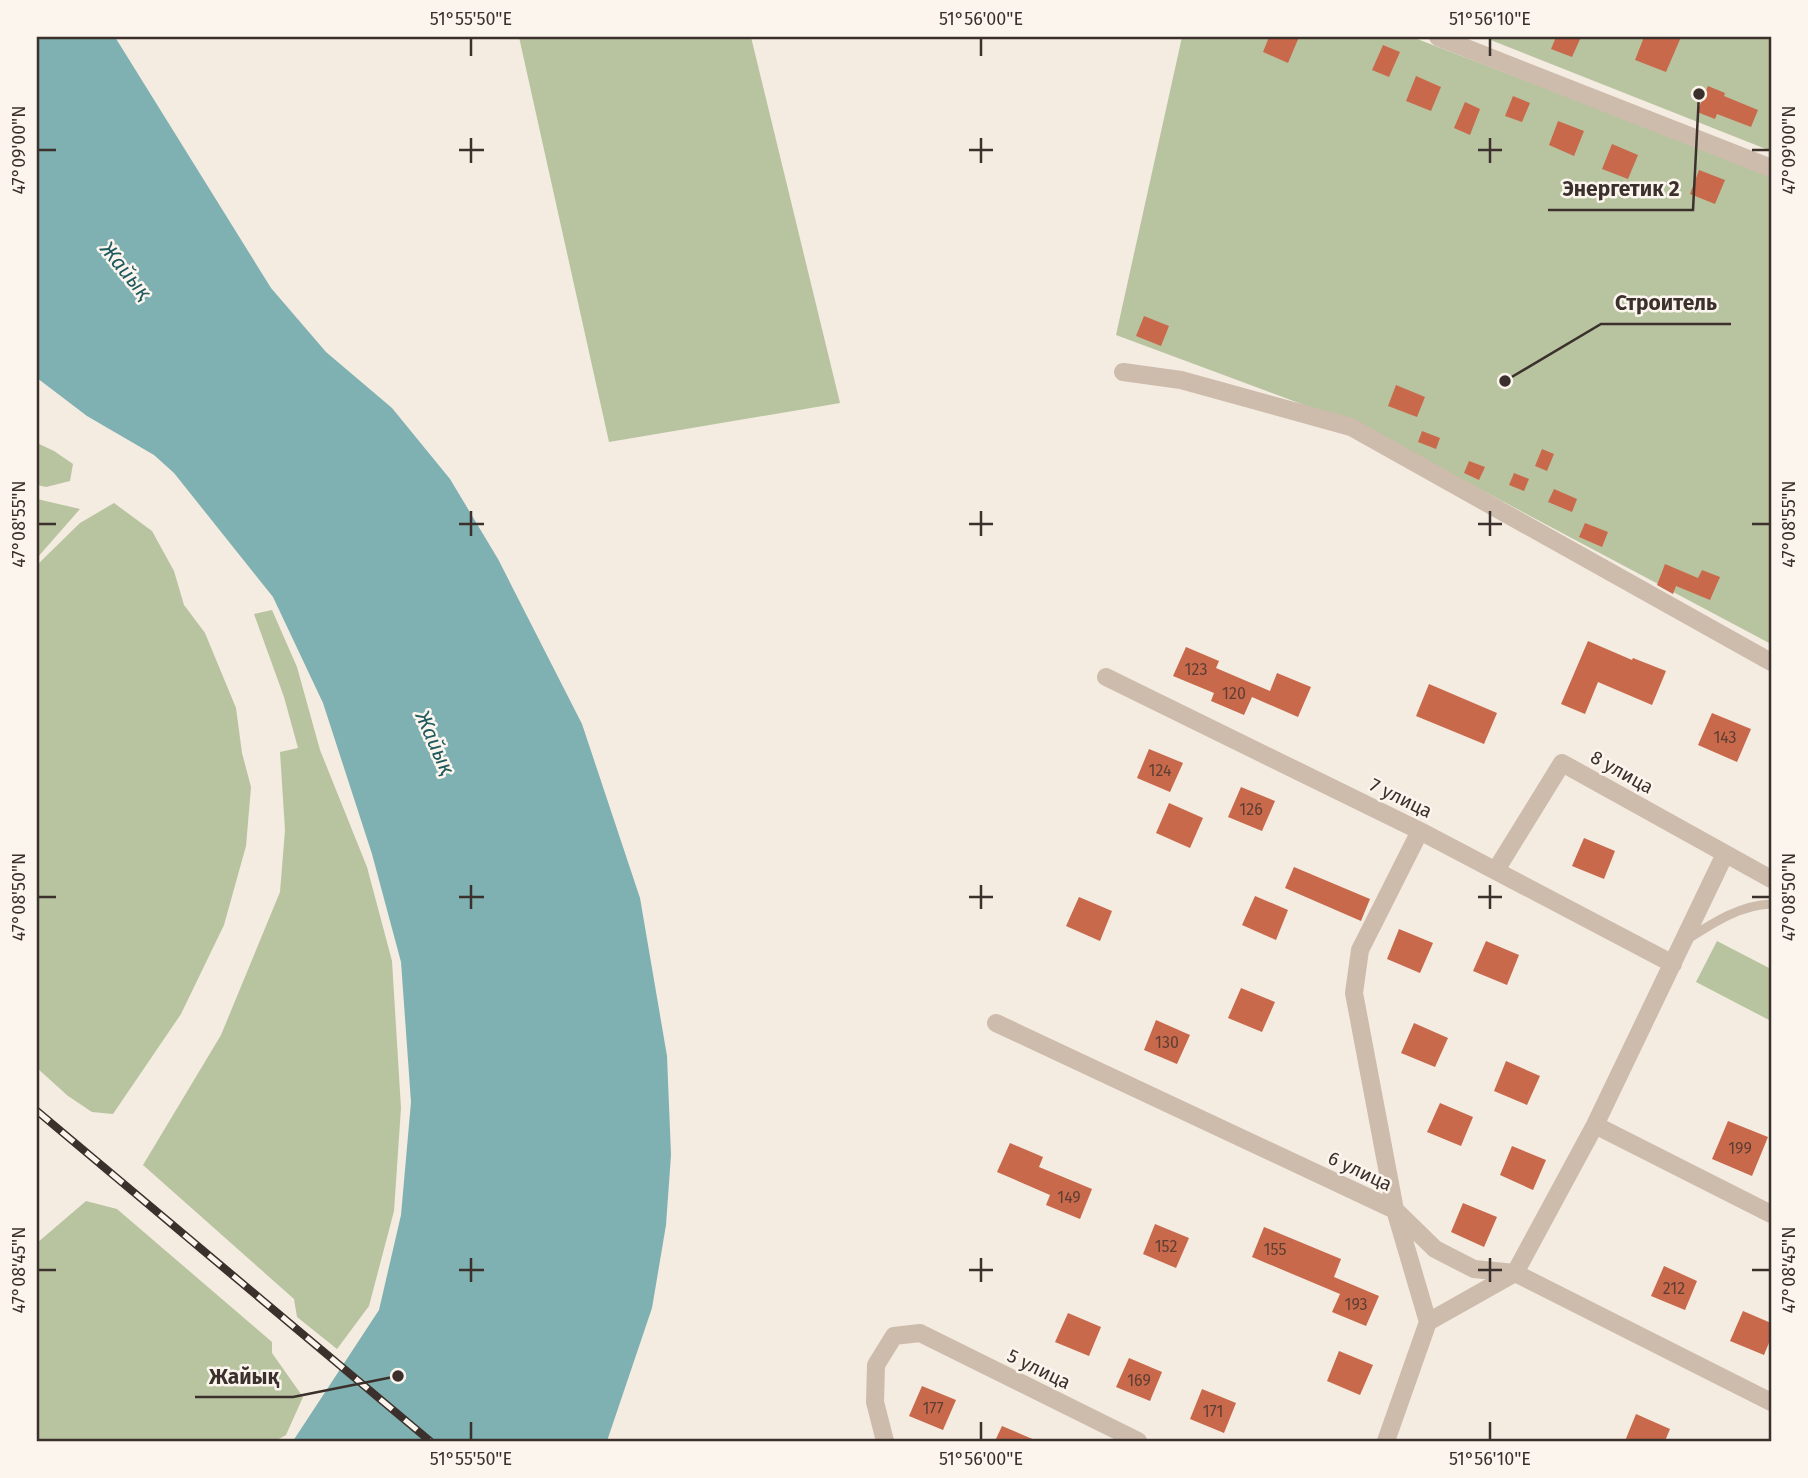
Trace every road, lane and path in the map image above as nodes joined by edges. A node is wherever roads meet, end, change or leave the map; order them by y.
1 (1438, 37) edge
2 (1771, 168) edge
3 (1123, 372) dead end
4 (1771, 662) edge
5 (1106, 677) dead end
6 (1420, 831) junction
7 (1725, 855) junction
8 (1496, 870) junction
9 (1771, 879) edge
10 (1771, 904) edge
11 (1684, 942) junction
12 (1673, 964) junction
13 (996, 1023) dead end
14 (1595, 1125) junction
15 (1395, 1210) junction
16 (1771, 1214) edge
17 (1515, 1273) junction
18 (1428, 1322) junction
19 (1771, 1402) edge
20 (885, 1441) edge
21 (1138, 1441) edge
22 (1386, 1441) edge

1 - 2 street
3 - 4 street
5 - 6 street, 7 улица
6 - 8 street, 7 улица
6 - 15 street
7 - 8 street, 8 улица
7 - 9 street, 8 улица
7 - 11 street
8 - 12 street, 7 улица
10 - 11 lane
11 - 12 street
12 - 14 street
13 - 15 street, 6 улица
14 - 16 street
14 - 17 street
15 - 17 street, 6 улица
15 - 18 street
17 - 18 street
17 - 19 street, 6 улица
18 - 22 street
20 - 21 street, 5 улица

